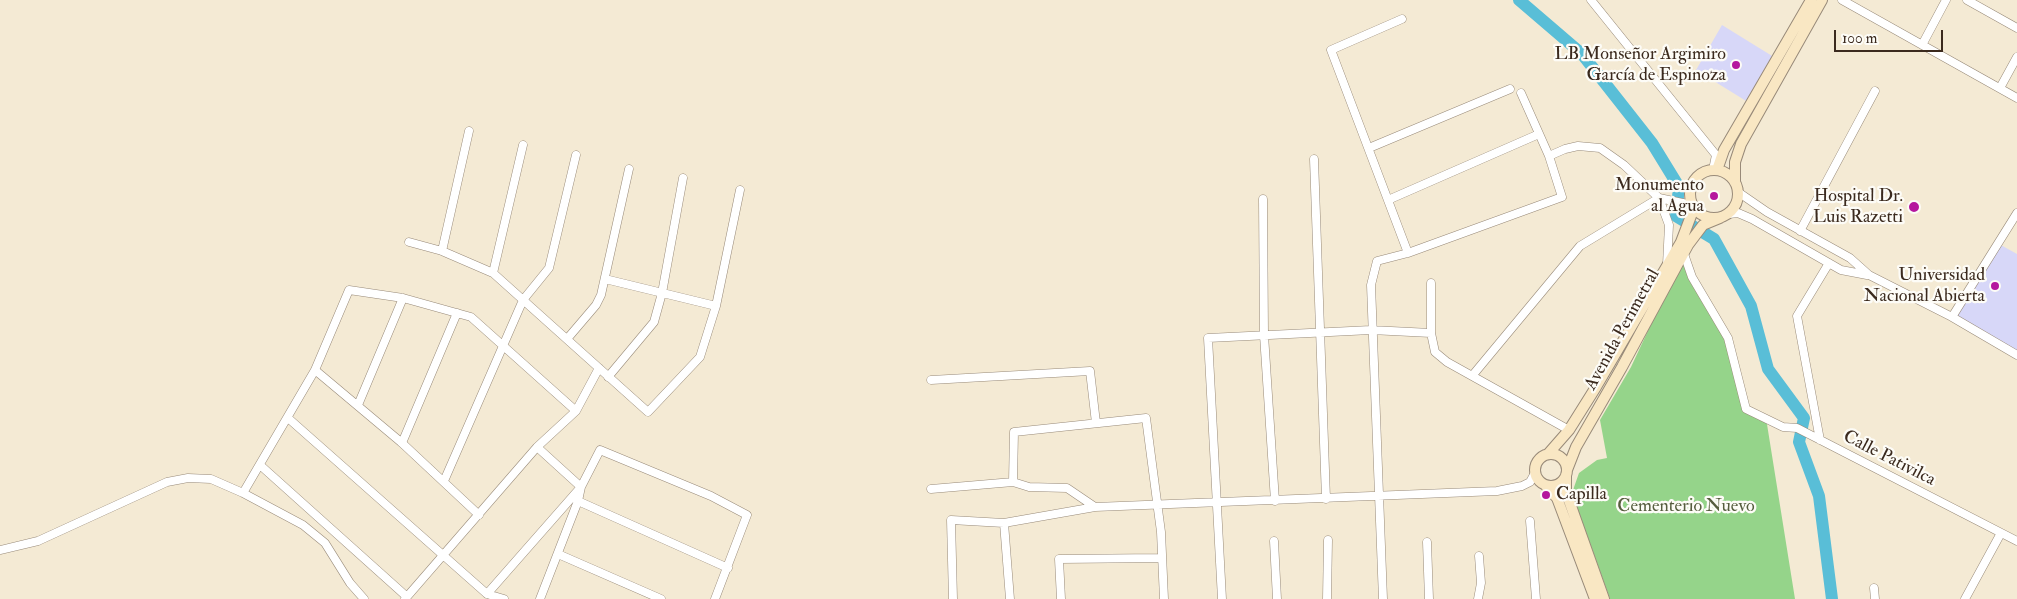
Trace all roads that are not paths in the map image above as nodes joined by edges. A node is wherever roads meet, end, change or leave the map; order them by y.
1 (1591, 0) edge
2 (1811, 0) edge
3 (1822, 0) edge
4 (1842, 0) edge
5 (1946, 0) edge
6 (1967, 0) edge
7 (1402, 19) dead end
8 (2017, 28) edge
9 (1922, 45) junction
10 (2017, 57) edge
11 (2000, 88) junction
12 (1510, 89) dead end
13 (1875, 91) dead end
14 (1521, 93) dead end
15 (2017, 98) edge
16 (469, 131) dead end
17 (1539, 134) junction
18 (523, 146) dead end
19 (1369, 148) junction
20 (576, 155) dead end
21 (1549, 156) junction
22 (1314, 158) dead end
23 (629, 169) dead end
24 (1715, 170) junction
25 (683, 178) dead end
26 (1737, 187) junction
27 (740, 190) dead end
28 (1658, 198) junction
29 (1262, 200) dead end
30 (1388, 200) junction
31 (1693, 207) junction
32 (2017, 213) edge
33 (1724, 216) junction
34 (1800, 231) junction
35 (1690, 234) junction
36 (409, 242) dead end
37 (442, 251) junction
38 (1408, 253) junction
39 (1684, 254) junction
40 (1829, 263) junction
41 (1667, 266) junction
42 (493, 273) junction
43 (1869, 275) junction
44 (605, 279) junction
45 (1431, 283) dead end
46 (662, 293) junction
47 (402, 298) junction
48 (523, 300) junction
49 (716, 306) junction
50 (457, 312) junction
51 (1952, 317) junction
52 (1371, 330) junction
53 (1431, 333) junction
54 (1319, 334) junction
55 (1264, 335) junction
56 (567, 339) junction
57 (502, 345) junction
58 (2017, 354) edge
59 (599, 368) junction
60 (315, 370) junction
61 (1472, 376) junction
62 (608, 377) junction
63 (932, 380) dead end
64 (358, 405) junction
65 (576, 411) junction
66 (288, 418) junction
67 (1096, 423) junction
68 (1569, 430) junction
69 (1820, 440) junction
70 (402, 443) junction
71 (537, 447) junction
72 (1548, 454) junction
73 (260, 465) junction
74 (1566, 472) junction
75 (1535, 473) junction
76 (444, 481) junction
77 (1013, 482) junction
78 (1546, 486) junction
79 (581, 488) junction
80 (931, 489) dead end
81 (243, 493) junction
82 (1379, 497) junction
83 (1326, 499) junction
84 (578, 500) junction
85 (1275, 501) junction
86 (1217, 503) junction
87 (1158, 506) junction
88 (1095, 507) junction
89 (479, 515) junction
90 (1530, 521) dead end
91 (1004, 523) junction
92 (2001, 533) junction
93 (1274, 540) dead end
94 (1328, 540) dead end
95 (2017, 541) edge
96 (1427, 542) dead end
97 (0, 550) edge
98 (558, 554) junction
99 (444, 555) junction
100 (1479, 556) dead end
101 (1162, 558) junction
102 (728, 568) junction
103 (1874, 588) dead end
104 (487, 594) junction
105 (405, 598) edge
106 (364, 599) edge
107 (504, 599) edge
108 (540, 599) edge
109 (661, 599) edge
110 (715, 599) edge
111 (953, 599) edge
112 (1010, 599) edge
113 (1061, 599) edge
114 (1164, 599) edge
115 (1222, 599) edge
116 (1277, 599) edge
117 (1327, 599) edge
118 (1383, 599) edge
119 (1429, 599) edge
120 (1478, 599) edge
121 (1536, 599) edge
122 (1595, 599) edge
123 (1604, 599) edge
124 (1875, 599) edge
125 (1965, 599) edge

1 - 24 street
2 - 24 street
3 - 26 street
4 - 9 street
5 - 9 street
6 - 8 street
7 - 19 street
9 - 11 street
10 - 11 street
11 - 15 street
12 - 19 street
13 - 34 street
14 - 17 street
16 - 37 street
17 - 21 street
17 - 30 street
18 - 42 street
19 - 30 street
20 - 48 street
21 - 28 street
21 - 38 street
22 - 54 street
23 - 44 street
24 - 26 street
24 - 31 street
25 - 46 street
26 - 33 street
26 - 34 street
27 - 49 street
28 - 31 street
28 - 41 street
28 - 61 street
29 - 55 street
30 - 38 street
31 - 33 street
31 - 35 street, Avenida Perimetral
32 - 51 street
33 - 35 street, Avenida Perimetral
33 - 40 street
34 - 43 street
35 - 39 street, Avenida Perimetral
35 - 41 street, Avenida Perimetral
36 - 37 street
37 - 42 street
38 - 52 street
39 - 69 street, Calle Pativilca
39 - 74 street, Avenida Perimetral
40 - 43 street
40 - 69 street
41 - 68 street, Avenida Perimetral
42 - 48 street
43 - 51 street
44 - 46 street
44 - 56 street
45 - 53 street
46 - 49 street
46 - 62 street
47 - 50 street
47 - 60 street
47 - 64 street
48 - 56 street
48 - 57 street
49 - 62 street
50 - 57 street
50 - 70 street
51 - 58 street
52 - 53 street
52 - 54 street
52 - 82 street
53 - 61 street
54 - 55 street
54 - 83 street
55 - 85 street
55 - 86 street
56 - 59 street
57 - 65 street
57 - 76 street
59 - 62 street
59 - 65 street
60 - 64 street
60 - 66 street
61 - 68 street
63 - 67 street
64 - 70 street
65 - 71 street
66 - 73 street
66 - 99 street
67 - 77 street
67 - 87 street
68 - 72 street, Avenida Perimetral
69 - 92 street, Calle Pativilca
70 - 76 street
71 - 79 street
71 - 89 street
72 - 74 street
72 - 75 street
73 - 81 street
73 - 105 street
74 - 78 street
74 - 123 street, Avenida Perimetral
75 - 78 street
75 - 82 street
76 - 89 street
77 - 80 street
77 - 88 street
78 - 122 street
79 - 84 street
79 - 102 street
79 - 104 street
81 - 97 street
81 - 106 street
82 - 83 street
82 - 118 street
83 - 85 street
84 - 98 street
84 - 102 street
85 - 86 street
86 - 87 street
86 - 115 street
87 - 88 street
87 - 101 street
88 - 91 street
89 - 99 street
90 - 121 street
91 - 111 street
91 - 112 street
92 - 95 street, Calle Pativilca
92 - 125 street
93 - 116 street
94 - 117 street
96 - 119 street
98 - 108 street
98 - 109 street
99 - 104 street
99 - 105 street
100 - 120 street
101 - 113 street
101 - 114 street
102 - 110 street
103 - 124 street
104 - 107 street

